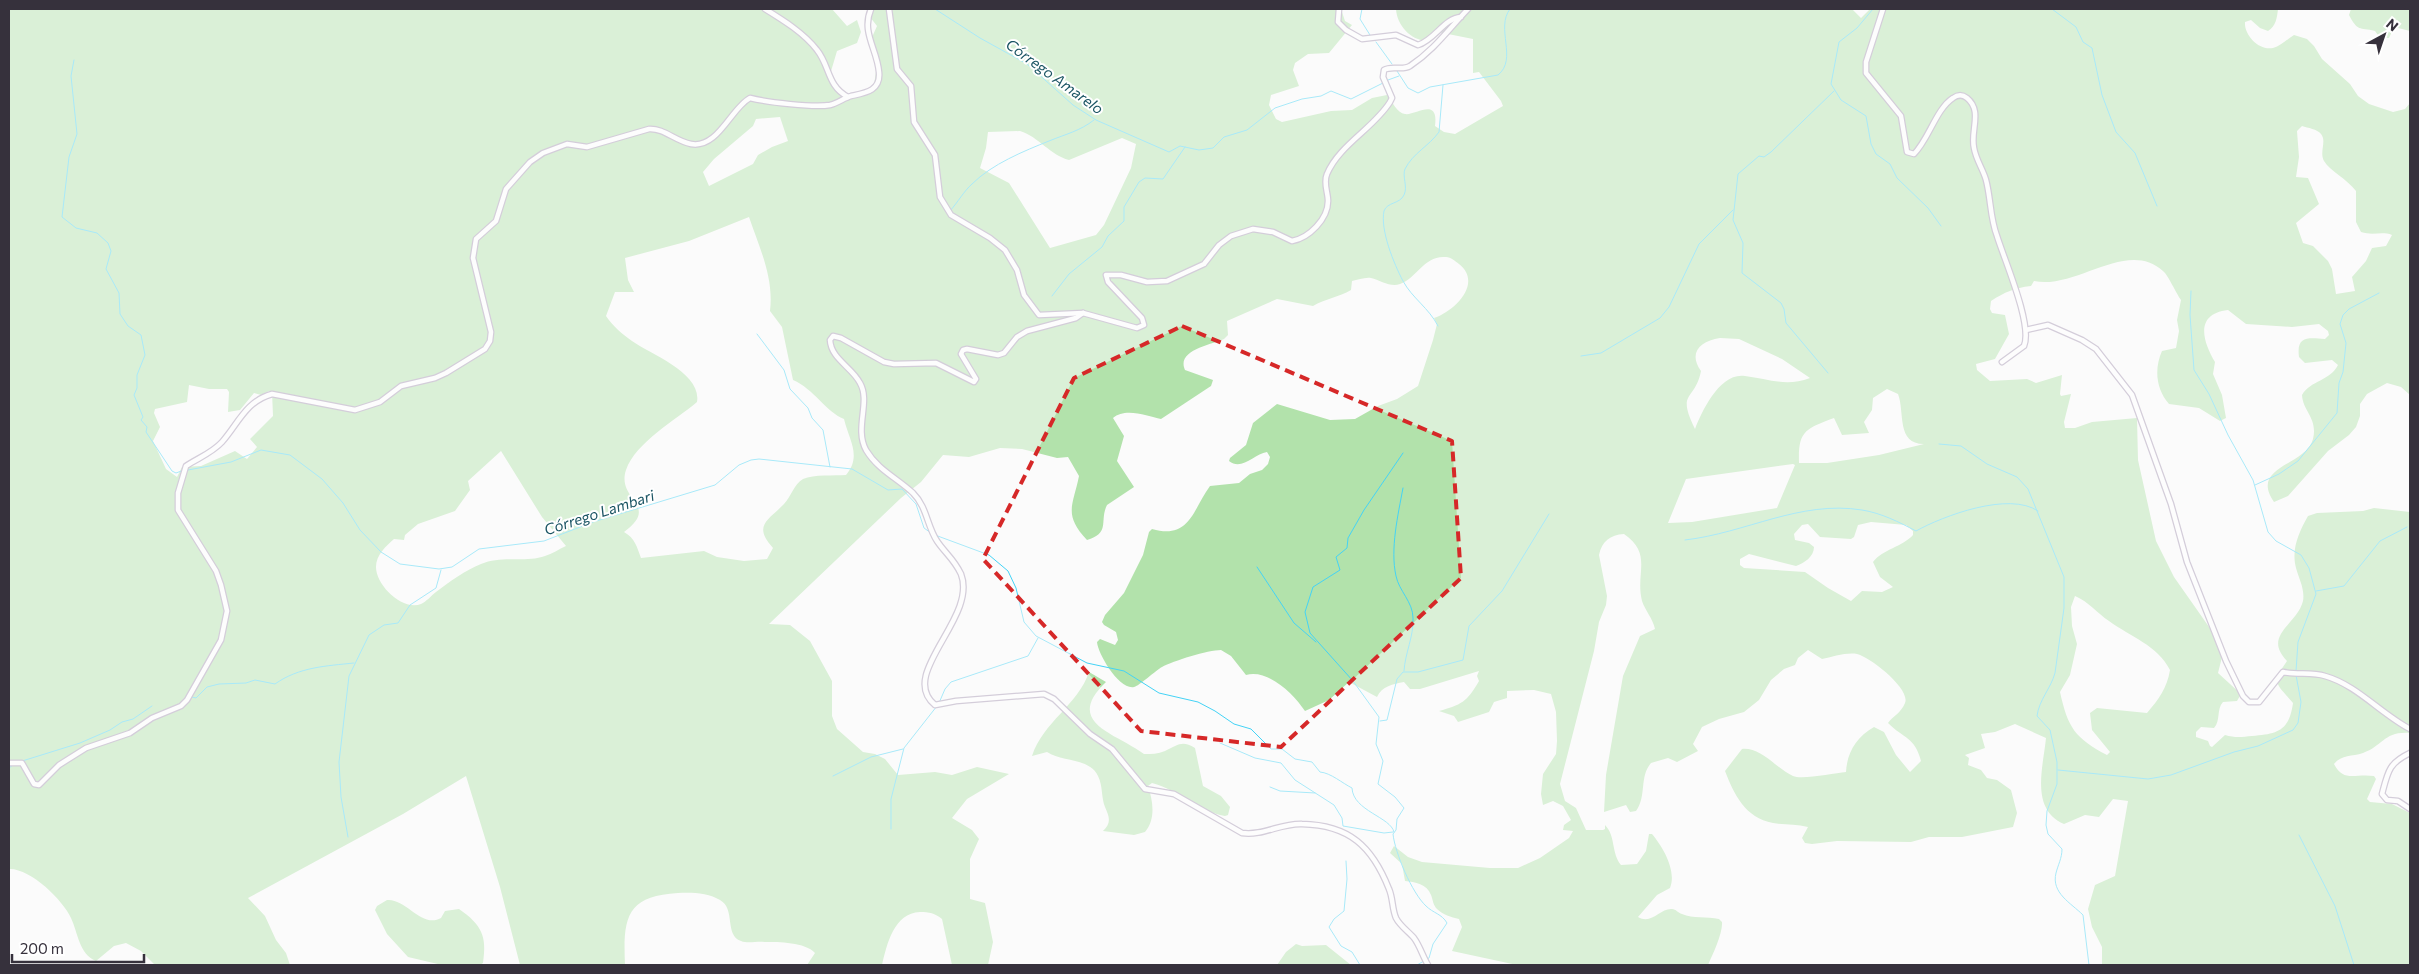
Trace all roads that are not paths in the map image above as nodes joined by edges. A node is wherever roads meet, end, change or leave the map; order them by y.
1 (765, 9) edge
2 (871, 9) edge
3 (889, 9) edge
4 (1339, 9) edge
5 (1468, 9) edge
6 (1883, 9) edge
7 (1461, 17) junction
8 (848, 97) junction
9 (1083, 313) junction
10 (2026, 330) junction
11 (2002, 362) dead end
12 (2410, 729) edge
13 (2410, 753) edge
14 (9, 763) edge
15 (2410, 809) edge
16 (1428, 965) edge

1 - 8 street
2 - 8 street
3 - 9 street
4 - 7 street
5 - 7 street
6 - 10 street
7 - 9 street
8 - 14 street
9 - 16 street
10 - 11 street
10 - 12 street
13 - 15 street

